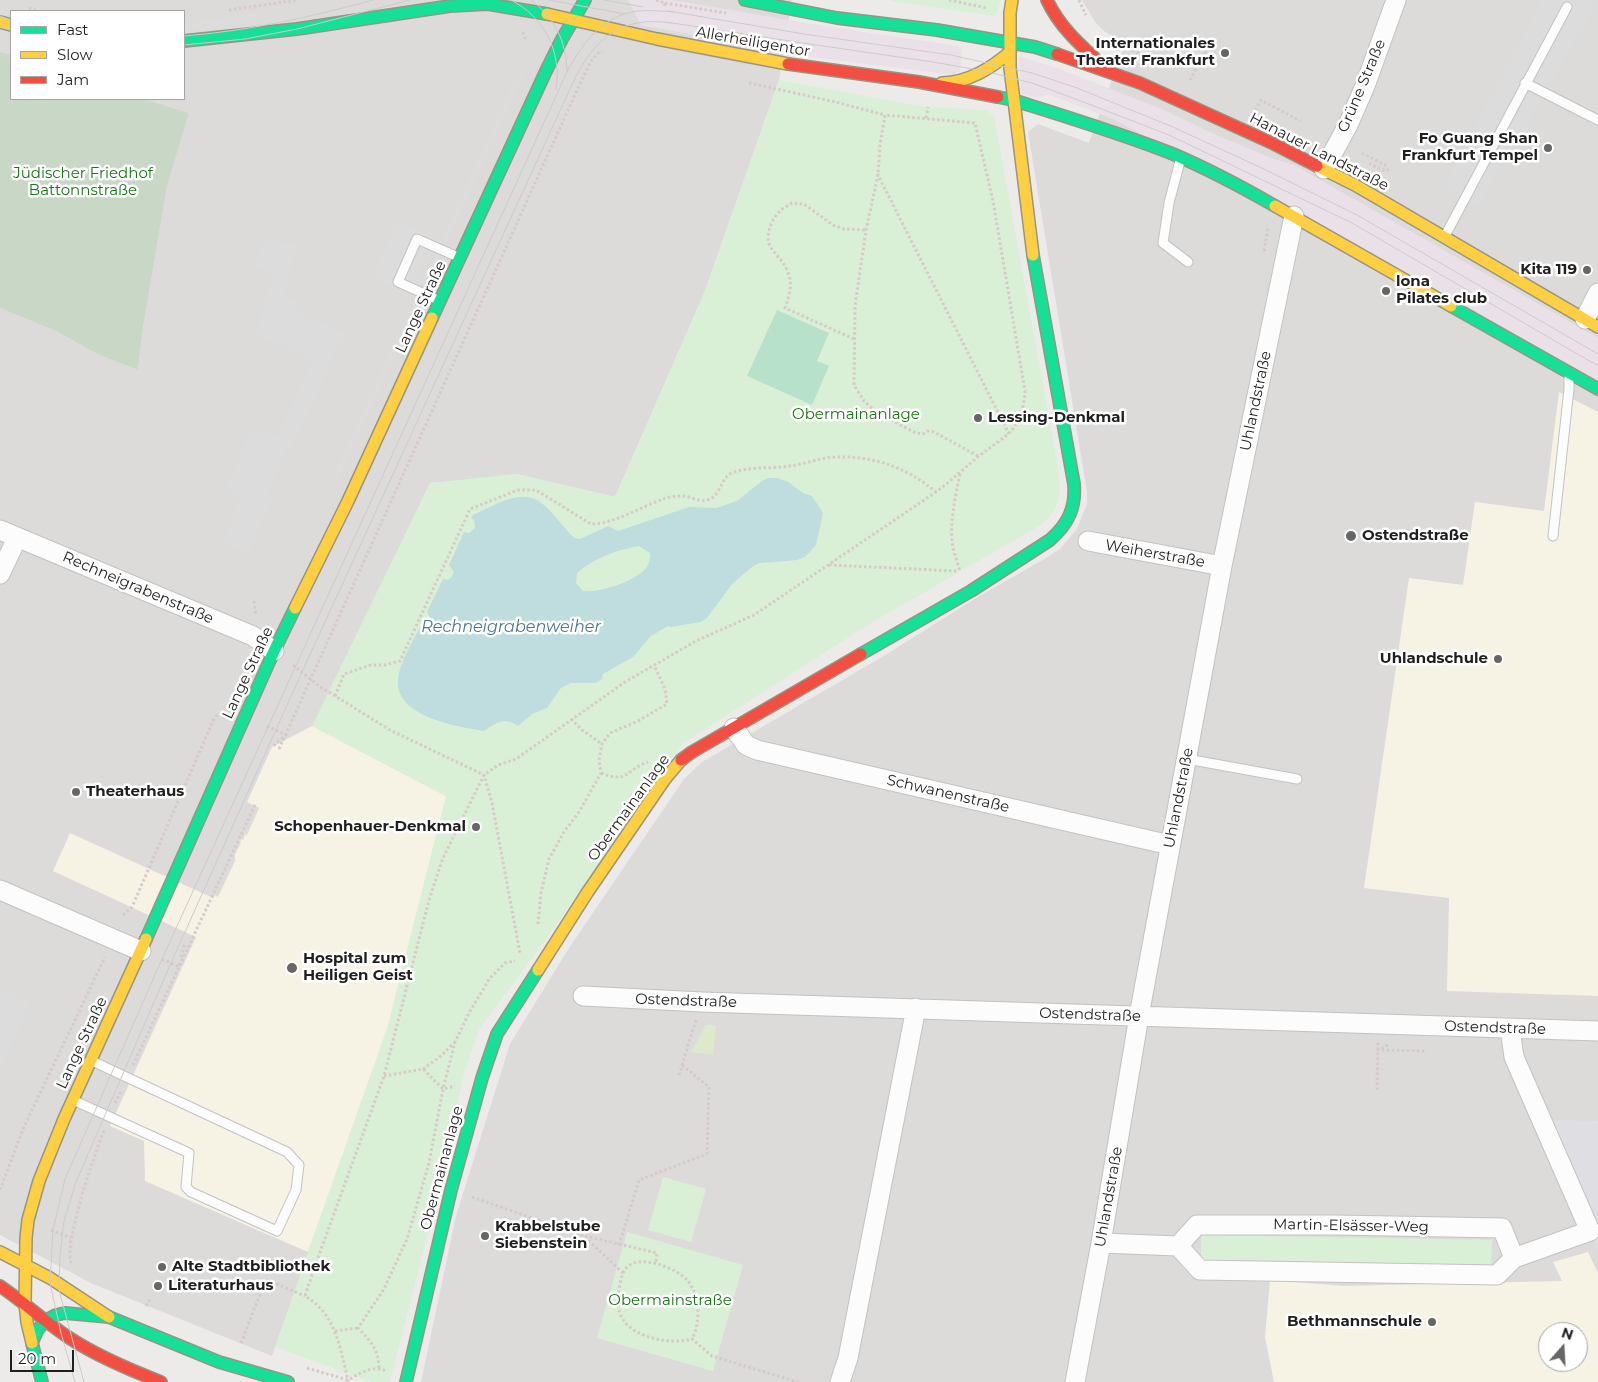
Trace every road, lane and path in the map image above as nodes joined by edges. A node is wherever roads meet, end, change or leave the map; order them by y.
1 (298, 0) edge
2 (585, 0) edge
3 (656, 0) edge
4 (744, 0) edge
5 (949, 0) edge
6 (1012, 0) edge
7 (1047, 0) edge
8 (1079, 0) edge
9 (1396, 0) edge
10 (1567, 7) dead end
11 (695, 8) dead end
12 (995, 9) dead end
13 (222, 11) dead end
14 (1088, 19) dead end
15 (574, 20) junction
16 (1102, 34) dead end
17 (185, 41) edge
18 (1010, 47) junction
19 (600, 51) dead end
20 (1206, 51) dead end
21 (1150, 60) dead end
22 (1108, 71) junction
23 (1182, 77) dead end
24 (1189, 81) junction
25 (929, 83) junction
26 (1525, 83) junction
27 (1197, 85) dead end
28 (1013, 100) junction
29 (1247, 107) dead end
30 (1598, 120) edge
31 (1300, 121) dead end
32 (1362, 153) dead end
33 (1181, 158) junction
34 (1324, 169) junction
35 (1382, 170) dead end
36 (878, 175) junction
37 (1294, 216) junction
38 (1269, 222) dead end
39 (866, 230) junction
40 (1445, 236) junction
41 (461, 258) junction
42 (1263, 259) dead end
43 (1188, 262) dead end
44 (1598, 293) edge
45 (440, 301) junction
46 (1591, 323) edge
47 (854, 339) junction
48 (1569, 373) junction
49 (1598, 389) edge
50 (1009, 435) junction
51 (978, 456) junction
52 (960, 474) junction
53 (936, 492) junction
54 (9, 534) edge
55 (1552, 536) dead end
56 (1088, 541) dead end
57 (828, 565) junction
58 (1222, 566) junction
59 (960, 571) junction
60 (0, 574) edge
61 (972, 591) junction
62 (254, 601) dead end
63 (253, 636) junction
64 (274, 651) junction
65 (311, 679) junction
66 (335, 696) junction
67 (218, 714) dead end
68 (571, 719) junction
69 (734, 728) junction
70 (286, 735) junction
71 (602, 744) dead end
72 (272, 746) dead end
73 (279, 749) dead end
74 (1187, 759) junction
75 (671, 771) junction
76 (601, 773) dead end
77 (484, 774) junction
78 (1297, 779) dead end
79 (255, 805) dead end
80 (1170, 845) junction
81 (0, 890) edge
82 (123, 915) dead end
83 (185, 942) dead end
84 (106, 954) dead end
85 (149, 954) junction
86 (523, 959) dead end
87 (178, 966) junction
88 (583, 996) dead end
89 (702, 1002) junction
90 (916, 1008) junction
91 (1139, 1016) junction
92 (1510, 1029) junction
93 (1598, 1031) edge
94 (455, 1042) dead end
95 (1390, 1044) dead end
96 (1378, 1049) junction
97 (1426, 1051) dead end
98 (91, 1061) junction
99 (682, 1065) junction
100 (423, 1069) junction
101 (679, 1075) dead end
102 (384, 1076) junction
103 (128, 1078) junction
104 (482, 1078) junction
105 (1377, 1090) dead end
106 (73, 1100) junction
107 (109, 1116) junction
108 (0, 1190) edge
109 (451, 1190) junction
110 (66, 1236) dead end
111 (584, 1236) junction
112 (71, 1238) junction
113 (1102, 1243) junction
114 (619, 1245) junction
115 (1178, 1246) junction
116 (0, 1252) edge
117 (1514, 1258) junction
118 (656, 1263) junction
119 (71, 1264) dead end
120 (26, 1266) junction
121 (623, 1273) junction
122 (0, 1286) edge
123 (305, 1296) junction
124 (25, 1304) junction
125 (109, 1317) junction
126 (45, 1321) junction
127 (358, 1328) dead end
128 (335, 1331) junction
129 (692, 1339) junction
130 (32, 1343) junction
131 (239, 1348) dead end
132 (379, 1368) dead end
133 (347, 1381) edge
134 (42, 1382) edge
135 (161, 1382) edge
136 (288, 1382) edge
137 (406, 1382) edge
138 (798, 1382) edge
139 (840, 1382) edge
140 (1075, 1382) edge

1 - 13 path
2 - 15 main road, Lange Straße
3 - 11 path
4 - 18 main road
5 - 12 path
6 - 18 main road, Obermainanlage
7 - 22 main road
8 - 14 path
9 - 34 street, Grüne Straße
10 - 26 lane
15 - 17 main road, Allerheiligentor
15 - 25 main road, Allerheiligentor
15 - 41 main road, Lange Straße
16 - 21 path
18 - 22 main road, Hanauer Landstraße
18 - 25 main road, Allerheiligentor
18 - 28 main road, Obermainanlage
19 - 65 path
20 - 24 path
22 - 34 main road, Hanauer Landstraße
23 - 24 path
24 - 27 path
25 - 28 main road, Allerheiligentor
26 - 30 lane
26 - 40 lane
28 - 33 main road
28 - 61 main road, Obermainanlage
29 - 31 path
32 - 35 path
33 - 37 main road
33 - 43 lane
34 - 40 main road, Hanauer Landstraße
36 - 39 path
36 - 50 path
36 - 50 path
37 - 48 main road
37 - 58 street, Uhlandstraße
38 - 42 path
39 - 47 path
39 - 47 path
40 - 46 main road, Hanauer Landstraße
41 - 45 main road, Lange Straße
41 - 45 lane
44 - 46 street
45 - 64 main road, Lange Straße
47 - 51 path
48 - 49 main road
48 - 55 lane
50 - 51 path
51 - 52 path
52 - 53 path
52 - 59 path
53 - 57 path
53 - 66 path
54 - 60 street
54 - 63 street, Rechneigrabenstraße
56 - 58 street, Weiherstraße
57 - 59 path
57 - 68 path
58 - 74 street, Uhlandstraße
59 - 61 path
61 - 69 main road, Obermainanlage
62 - 63 path
63 - 64 street, Rechneigrabenstraße
64 - 85 main road, Lange Straße
65 - 66 path
65 - 70 path
66 - 77 path
67 - 82 path
68 - 71 path
68 - 77 path
69 - 75 main road, Obermainanlage
69 - 80 street, Schwanenstraße
70 - 72 path
70 - 73 path
74 - 78 lane
74 - 80 street, Uhlandstraße
75 - 76 path
75 - 104 main road, Obermainanlage
77 - 86 path
77 - 102 path
79 - 87 path
80 - 91 street, Uhlandstraße
81 - 85 street
83 - 87 path
84 - 108 path
85 - 87 path
85 - 98 main road, Lange Straße
87 - 103 path
88 - 89 street, Ostendstraße
89 - 90 street, Ostendstraße
89 - 99 path
90 - 91 street, Ostendstraße
90 - 139 street
91 - 92 street, Ostendstraße
91 - 113 street, Uhlandstraße
92 - 93 street, Ostendstraße
92 - 117 street
94 - 100 path
95 - 96 path
96 - 97 path
96 - 105 path
98 - 103 lane
98 - 106 main road, Lange Straße
99 - 101 path
99 - 114 path
100 - 102 path
100 - 104 path
102 - 123 path
103 - 107 path
103 - 107 lane
104 - 109 main road, Obermainanlage
106 - 107 lane
106 - 120 main road, Lange Straße
107 - 112 path
109 - 111 path
109 - 137 main road, Obermainanlage
110 - 112 path
111 - 114 path
111 - 121 path
112 - 119 path
113 - 115 street
113 - 140 street, Uhlandstraße
114 - 118 path
115 - 117 street
115 - 117 street, Martin-Elsässer-Weg
116 - 120 main road
118 - 121 path
118 - 129 path
120 - 124 main road, Lange Straße
120 - 125 main road
121 - 129 path
122 - 124 main road
123 - 128 path
123 - 131 path
124 - 126 main road
124 - 130 main road, Lange Straße
125 - 126 main road
125 - 136 main road
126 - 130 main road
126 - 135 main road
127 - 128 path
128 - 133 path
129 - 138 path
130 - 134 main road, Lange Straße
132 - 133 path

